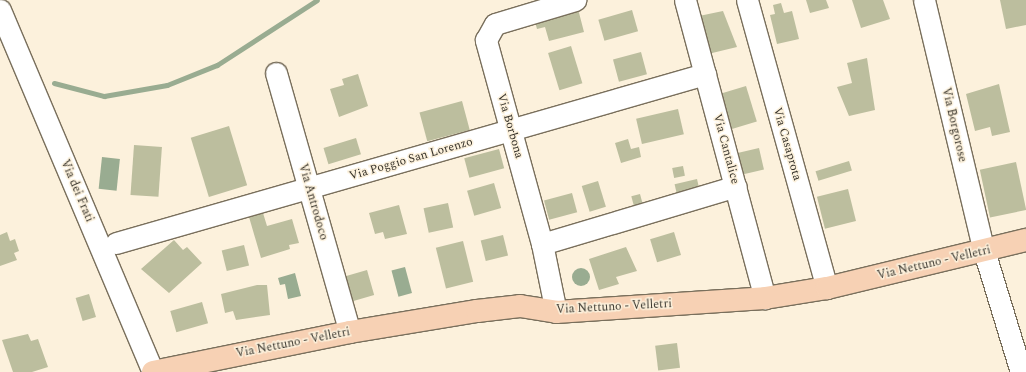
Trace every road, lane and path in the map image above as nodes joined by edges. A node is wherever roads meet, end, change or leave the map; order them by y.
1 (575, 0) edge
2 (685, 0) edge
3 (747, 0) edge
4 (924, 0) edge
5 (0, 10) edge
6 (276, 73) dead end
7 (705, 74) junction
8 (511, 130) junction
9 (736, 186) junction
10 (309, 188) junction
11 (1026, 240) edge
12 (116, 243) dead end
13 (542, 244) junction
14 (984, 251) junction
15 (827, 288) junction
16 (765, 298) junction
17 (556, 312) junction
18 (350, 332) junction
19 (153, 372) edge
20 (1021, 372) edge

1 - 8 street, Via Borbona
2 - 7 street, Via Cantalice
3 - 15 street, Via Casaprota
4 - 14 street, Via Borgorose
5 - 19 street, Via dei Frati
6 - 10 street, Via Antrodoco
7 - 8 street, Via Poggio San Lorenzo
7 - 9 street, Via Cantalice
8 - 10 street, Via Poggio San Lorenzo
8 - 13 street, Via Borbona
9 - 13 street
9 - 16 street, Via Cantalice
10 - 12 street, Via Poggio San Lorenzo
10 - 18 street, Via Antrodoco
11 - 14 main road, Via Nettuno - Velletri
13 - 17 street, Via Borbona
14 - 15 main road, Via Nettuno - Velletri
14 - 20 street, Via Borgorose
15 - 16 main road, Via Nettuno - Velletri
16 - 17 main road, Via Nettuno - Velletri
17 - 18 main road, Via Nettuno - Velletri
18 - 19 main road, Via Nettuno - Velletri

